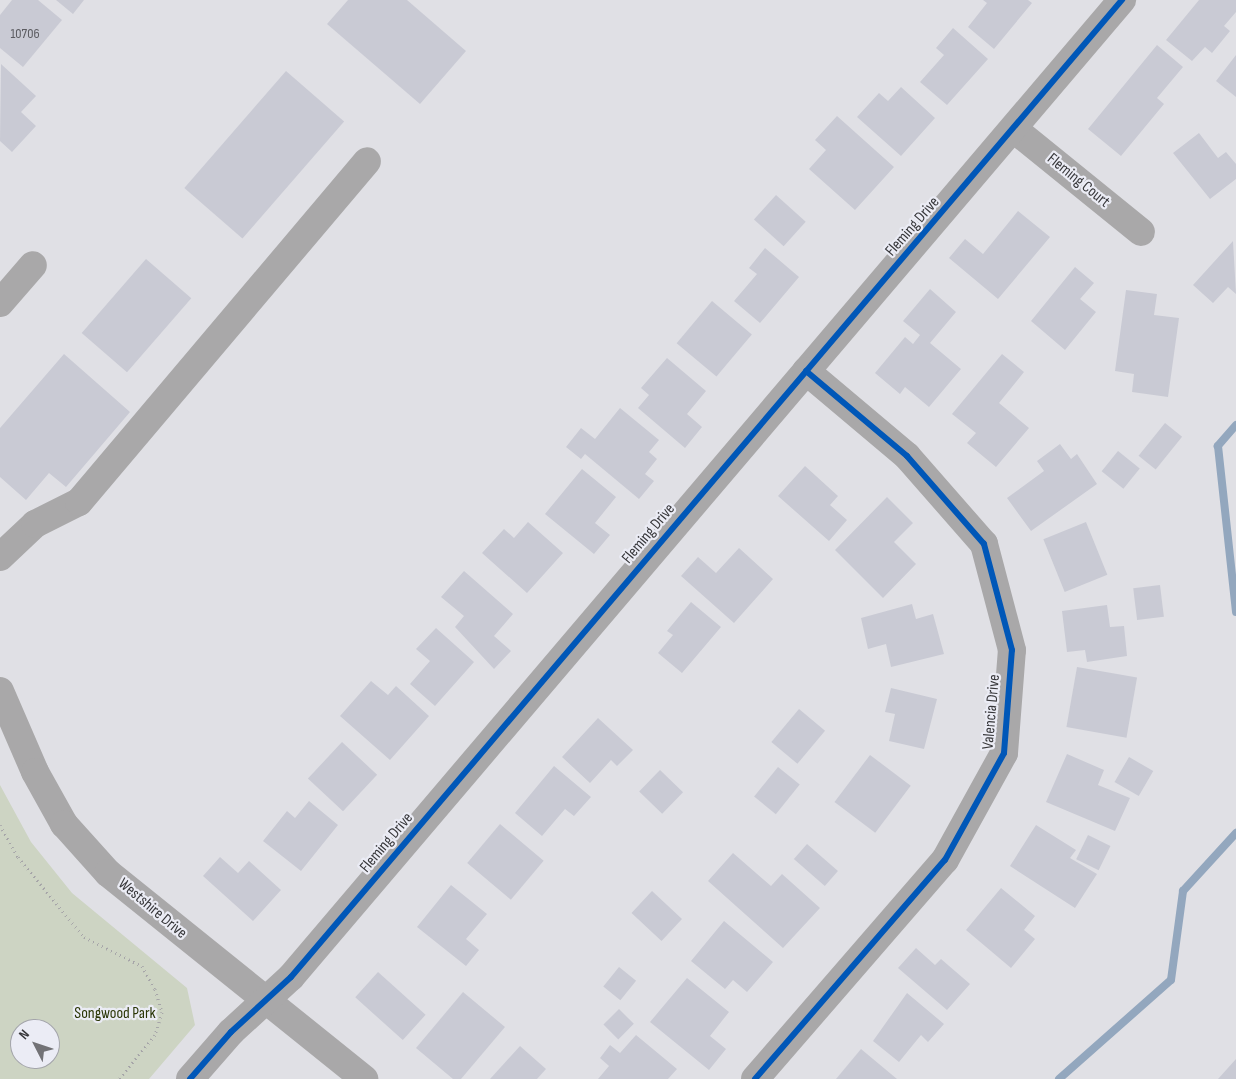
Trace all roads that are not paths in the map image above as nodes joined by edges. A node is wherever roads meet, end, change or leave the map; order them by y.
1 (1122, 0) edge
2 (1015, 130) junction
3 (367, 161) dead end
4 (1141, 232) dead end
5 (33, 265) dead end
6 (0, 303) edge
7 (806, 371) junction
8 (0, 557) edge
9 (0, 691) edge
10 (264, 1001) junction
11 (190, 1079) edge
12 (364, 1079) edge
13 (755, 1079) edge

1 - 2 street, Fleming Drive
2 - 4 street, Fleming Court
2 - 7 street, Fleming Drive
3 - 8 street
5 - 6 street
7 - 10 street, Fleming Drive
7 - 13 street, Valencia Drive
9 - 10 street, Westshire Drive
10 - 11 street, Fleming Drive
10 - 12 street, Westshire Drive

